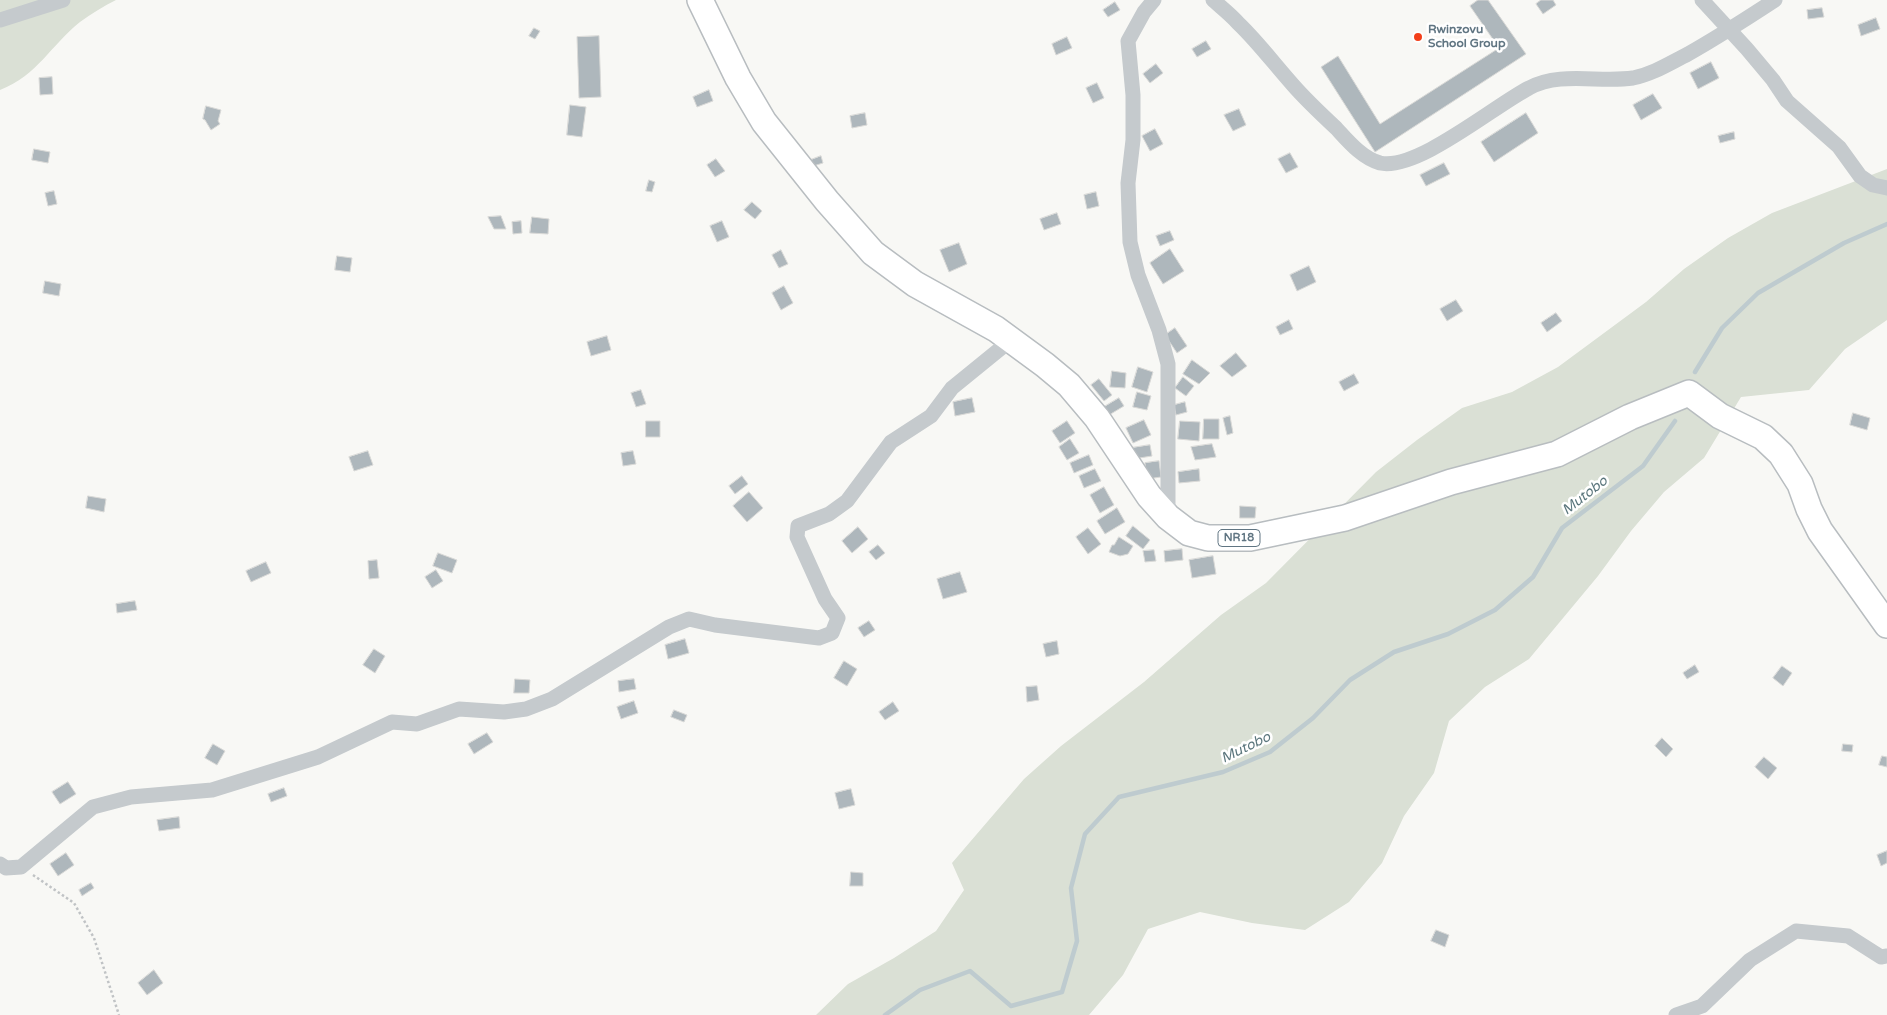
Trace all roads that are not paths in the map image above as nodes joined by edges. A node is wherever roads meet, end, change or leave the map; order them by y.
1 (63, 0) edge
2 (700, 0) edge
3 (1154, 0) edge
4 (1213, 0) edge
5 (1702, 0) edge
6 (1774, 0) edge
7 (0, 20) edge
8 (1729, 31) junction
9 (1887, 188) edge
10 (1011, 340) junction
11 (1168, 516) junction
12 (1887, 625) edge
13 (0, 864) edge
14 (1887, 956) edge
15 (1676, 1015) edge

1 - 7 street
2 - 10 main road, NR18
3 - 11 street
4 - 8 street
5 - 8 street
6 - 8 street
8 - 9 street
10 - 11 main road, NR18
10 - 13 street
11 - 12 main road, NR18
14 - 15 street

